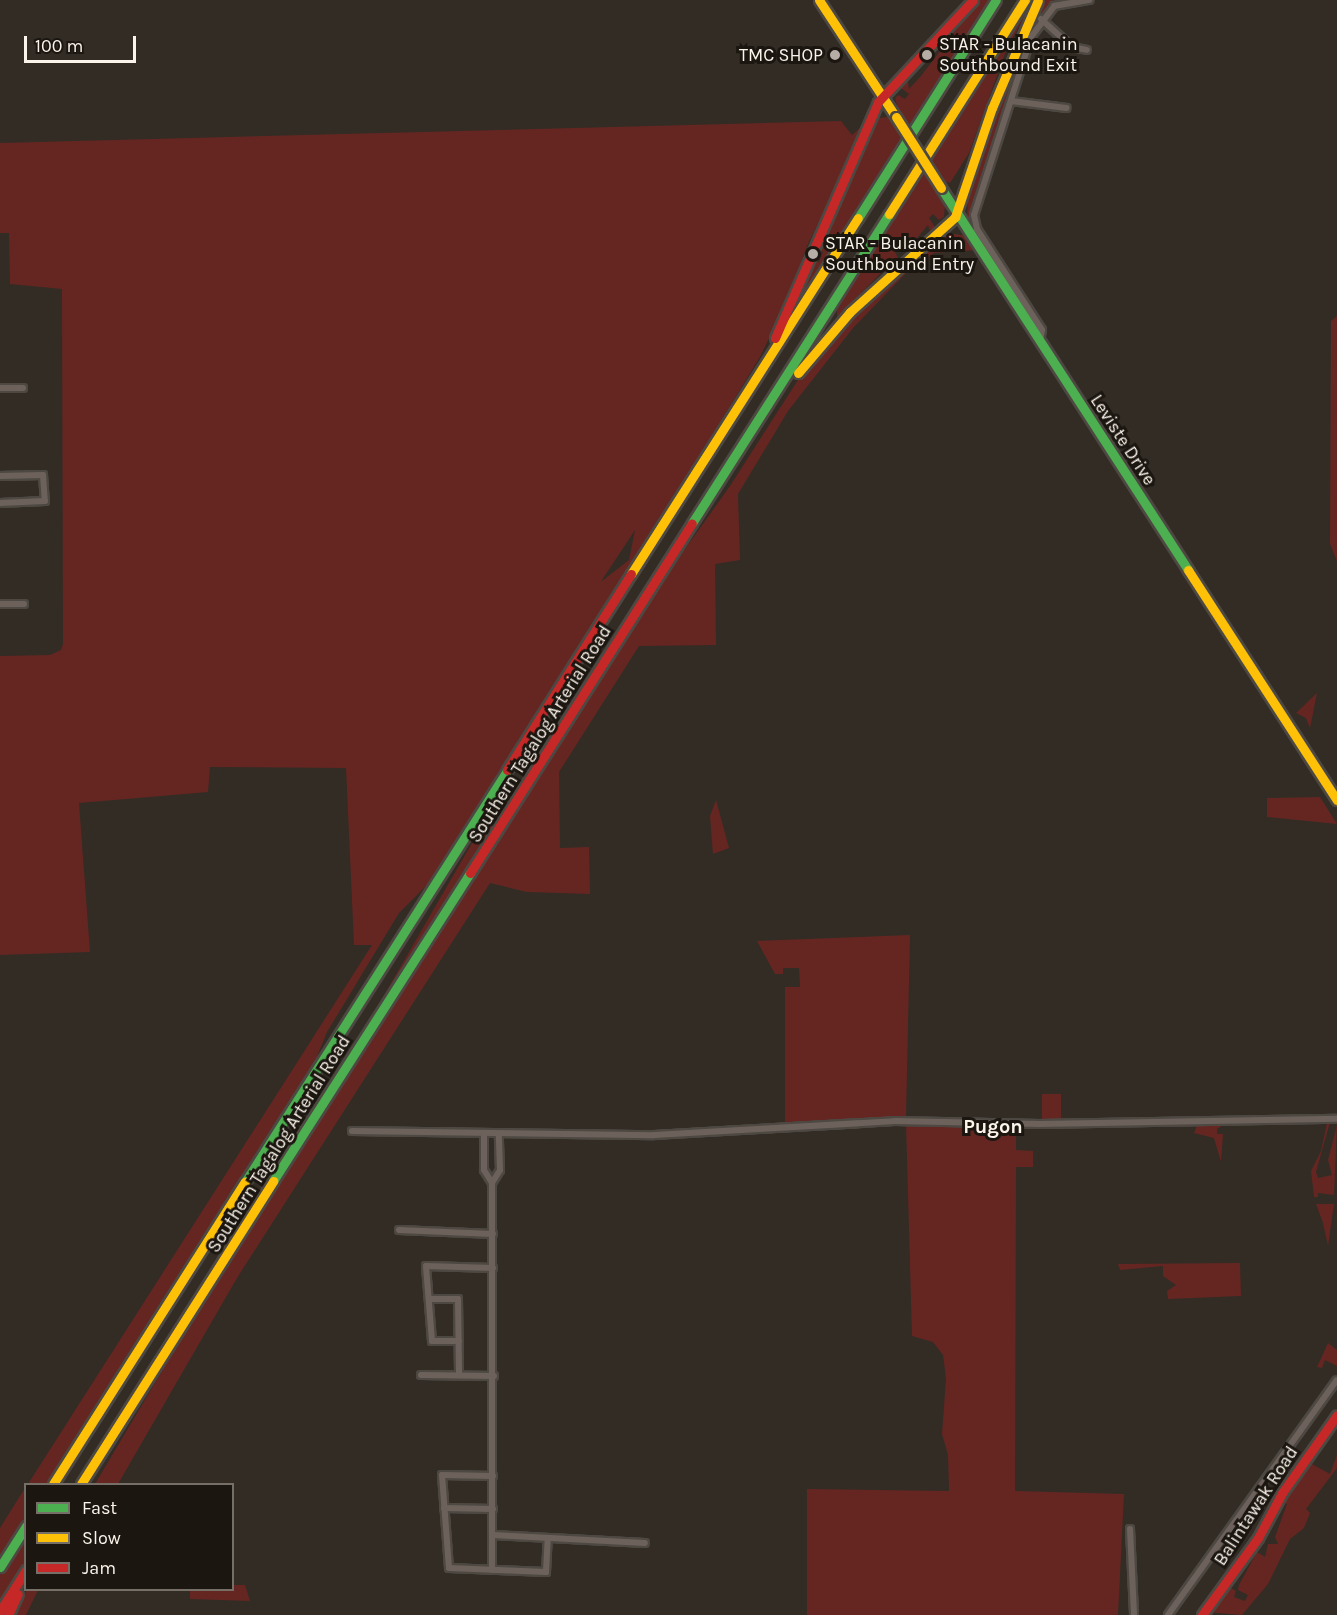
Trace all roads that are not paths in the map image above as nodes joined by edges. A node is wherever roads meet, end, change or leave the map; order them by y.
1 (819, 0) edge
2 (973, 0) edge
3 (996, 0) edge
4 (1025, 0) edge
5 (1038, 0) edge
6 (1089, 0) edge
7 (1041, 19) junction
8 (1087, 50) dead end
9 (883, 97) junction
10 (1011, 101) junction
11 (1067, 108) dead end
12 (957, 213) junction
13 (1040, 341) junction
14 (0, 388) edge
15 (23, 388) dead end
16 (737, 411) junction
17 (740, 451) junction
18 (0, 476) edge
19 (0, 503) edge
20 (0, 604) edge
21 (24, 604) dead end
22 (1337, 800) edge
23 (1337, 1119) edge
24 (352, 1131) dead end
25 (484, 1134) junction
26 (499, 1134) junction
27 (492, 1183) junction
28 (399, 1230) dead end
29 (492, 1233) junction
30 (493, 1269) junction
31 (429, 1299) junction
32 (459, 1341) junction
33 (421, 1375) dead end
34 (459, 1376) junction
35 (494, 1376) junction
36 (1337, 1380) edge
37 (135, 1400) junction
38 (1337, 1415) edge
39 (493, 1476) junction
40 (54, 1483) edge
41 (82, 1483) edge
42 (89, 1483) edge
43 (444, 1508) junction
44 (493, 1509) junction
45 (24, 1529) edge
46 (1130, 1529) dead end
47 (493, 1535) junction
48 (548, 1538) junction
49 (645, 1543) dead end
50 (0, 1567) edge
51 (492, 1570) junction
52 (24, 1572) edge
53 (24, 1585) edge
54 (0, 1611) edge
55 (8, 1615) edge
56 (1134, 1615) edge
57 (1167, 1615) edge
58 (1202, 1615) edge

1 - 9 main road, Leviste Drive
2 - 9 main road
3 - 16 main road, Southern Tagalog Arterial Road
4 - 17 main road, Southern Tagalog Arterial Road
5 - 12 main road
6 - 7 street
7 - 8 street
7 - 10 street
9 - 12 main road, Leviste Drive, bridge
9 - 16 main road
10 - 11 street
10 - 13 street
12 - 13 main road, Leviste Drive
12 - 17 main road
13 - 22 main road, Leviste Drive
14 - 15 street
16 - 40 main road, Southern Tagalog Arterial Road
17 - 37 main road, Southern Tagalog Arterial Road
18 - 19 street
20 - 21 street
23 - 26 street
24 - 25 street
25 - 26 street
25 - 27 street
26 - 27 street
27 - 29 street
28 - 29 street
29 - 30 street
30 - 31 street
30 - 35 street
31 - 32 street
31 - 32 street
32 - 34 street
33 - 34 street
34 - 35 street
35 - 39 street
36 - 57 street
37 - 41 main road, Southern Tagalog Arterial Road
37 - 42 main road
38 - 58 main road, Balintawak Road
39 - 43 street
39 - 44 street
43 - 44 street
43 - 51 street
44 - 47 street
45 - 50 main road
46 - 56 street
47 - 48 street
47 - 51 street
48 - 49 street
48 - 51 street
52 - 54 main road
53 - 55 main road

